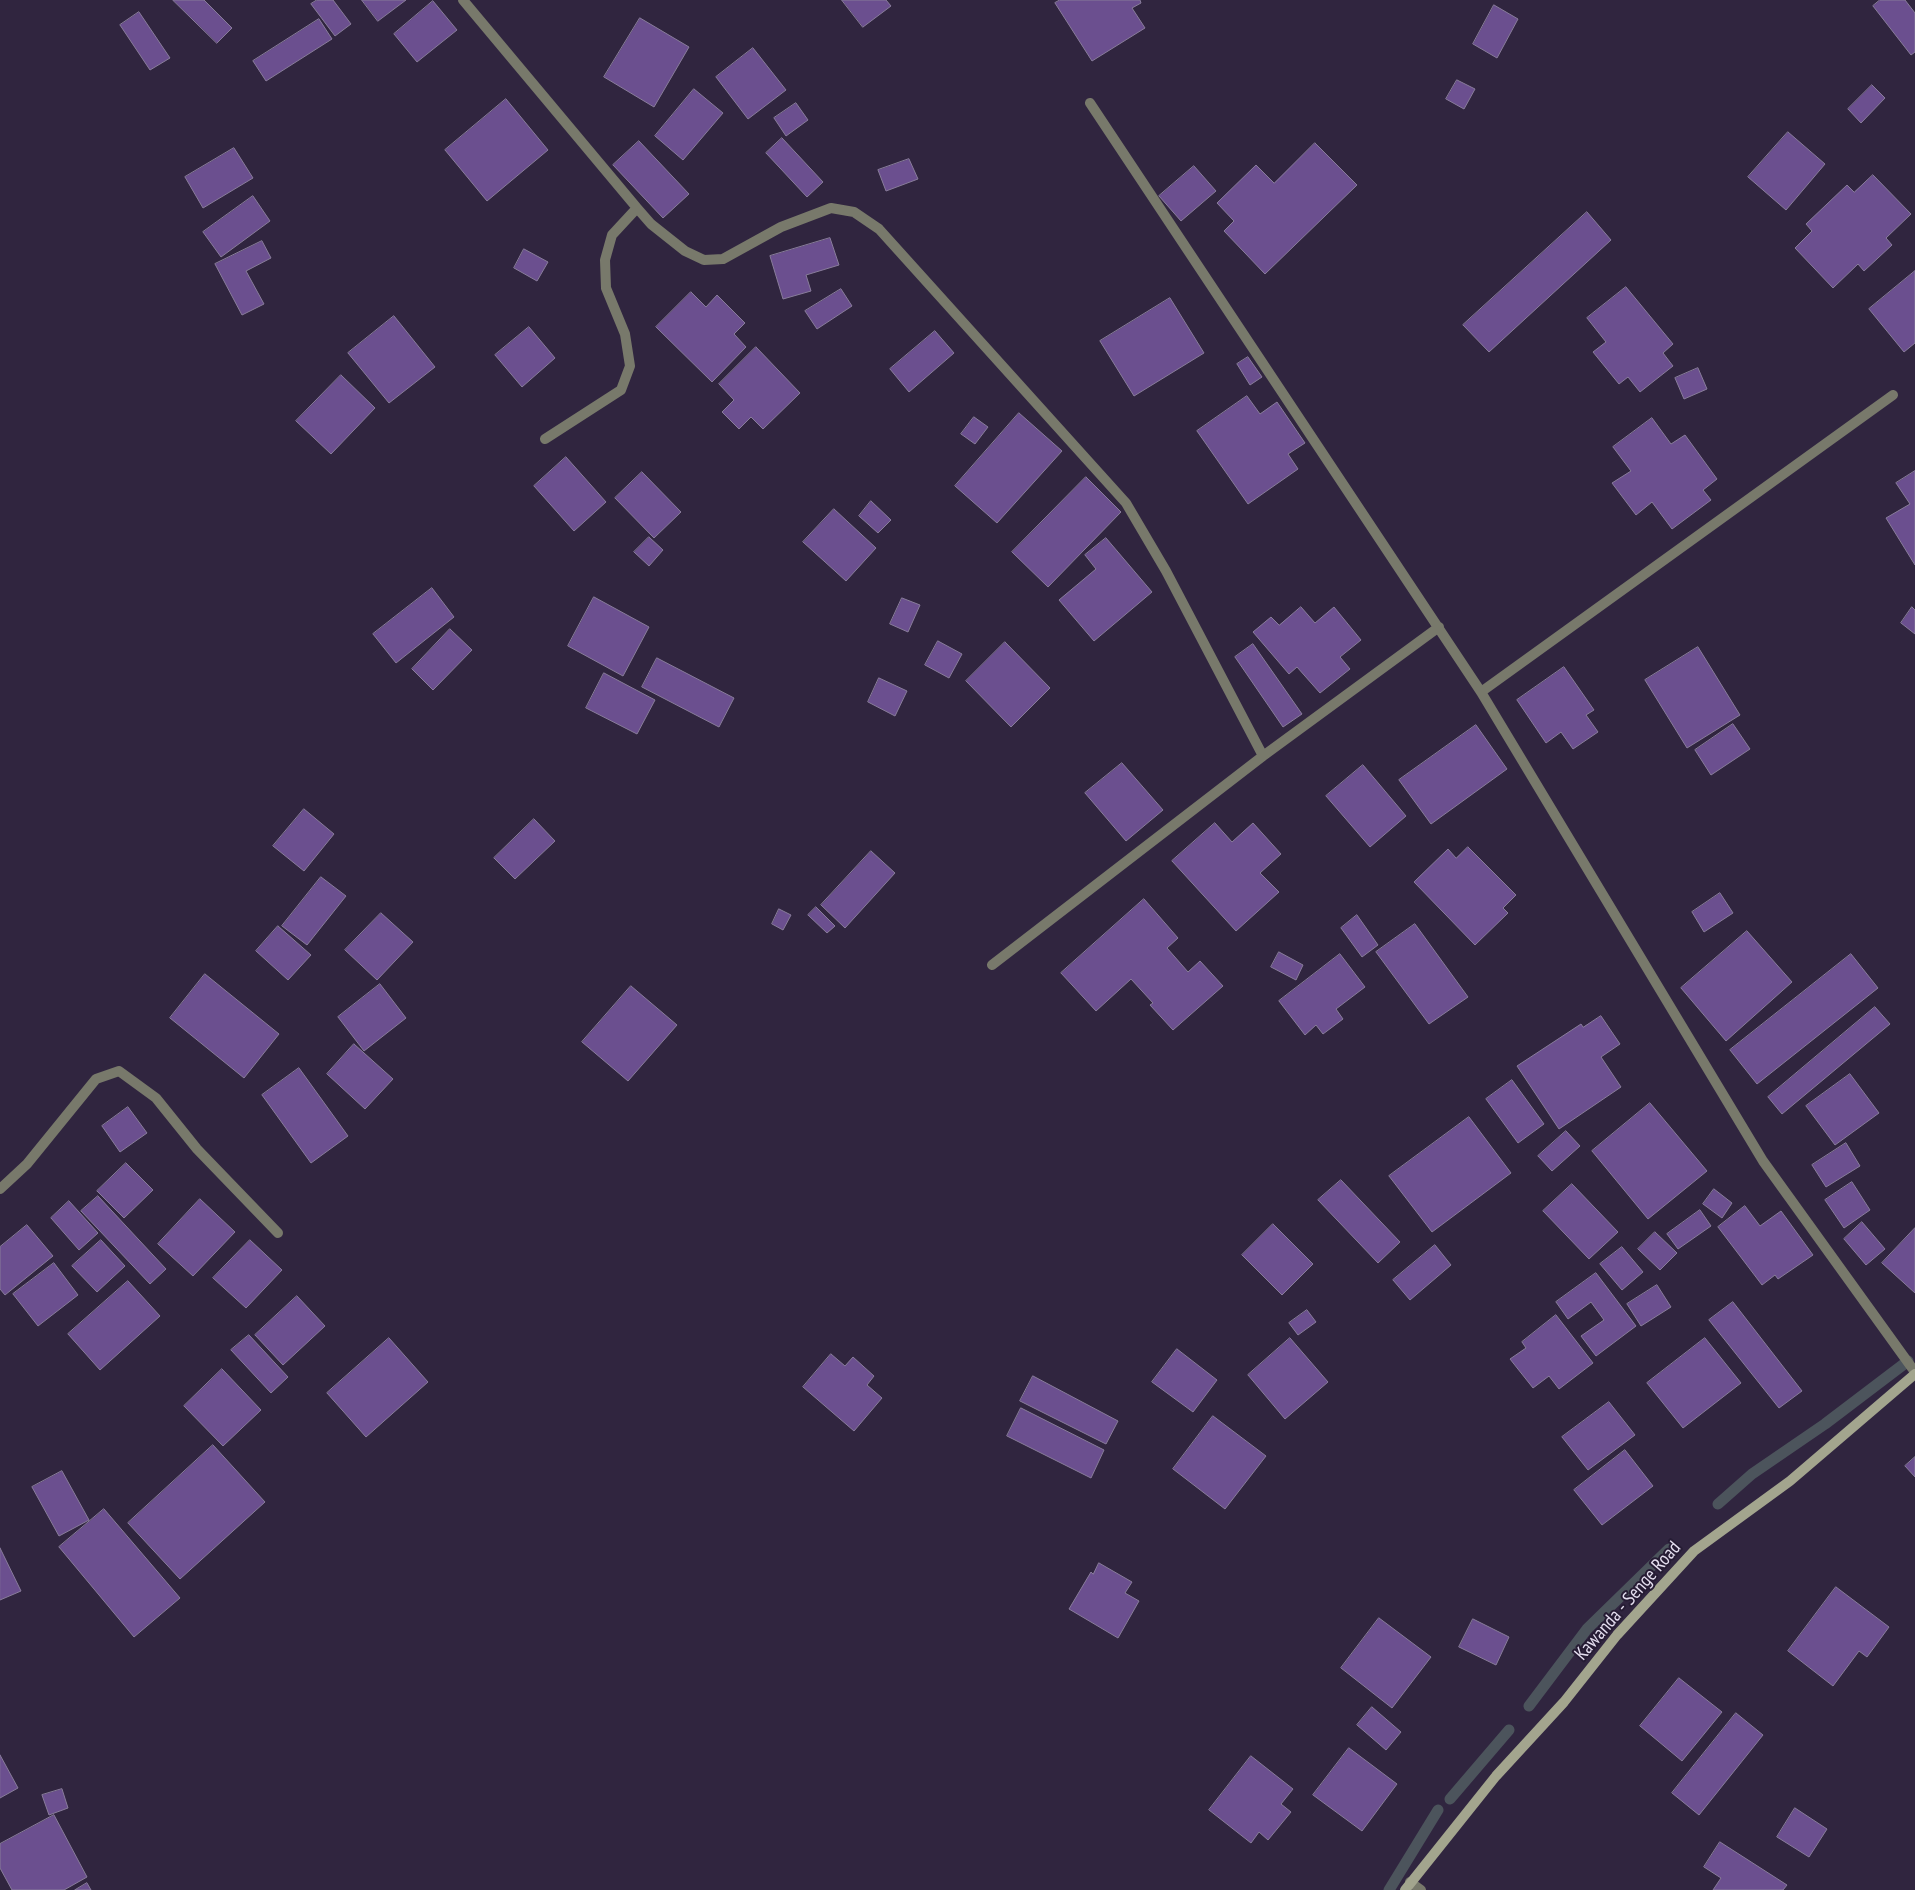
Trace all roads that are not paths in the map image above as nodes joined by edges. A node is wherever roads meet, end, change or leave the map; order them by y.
1 (463, 0) edge
2 (1090, 103) dead end
3 (637, 208) junction
4 (1893, 395) dead end
5 (545, 440) dead end
6 (1439, 627) junction
7 (1481, 692) junction
8 (1263, 756) junction
9 (992, 965) dead end
10 (0, 1188) edge
11 (278, 1233) dead end
12 (1915, 1373) edge
13 (1408, 1886) edge
14 (1421, 1890) edge

1 - 3 street
2 - 6 street
3 - 5 street
3 - 8 street
4 - 7 street
6 - 7 street
6 - 8 street
7 - 12 street
8 - 9 street
10 - 11 street
12 - 13 street, Kawanda - Senge Road
13 - 14 street

